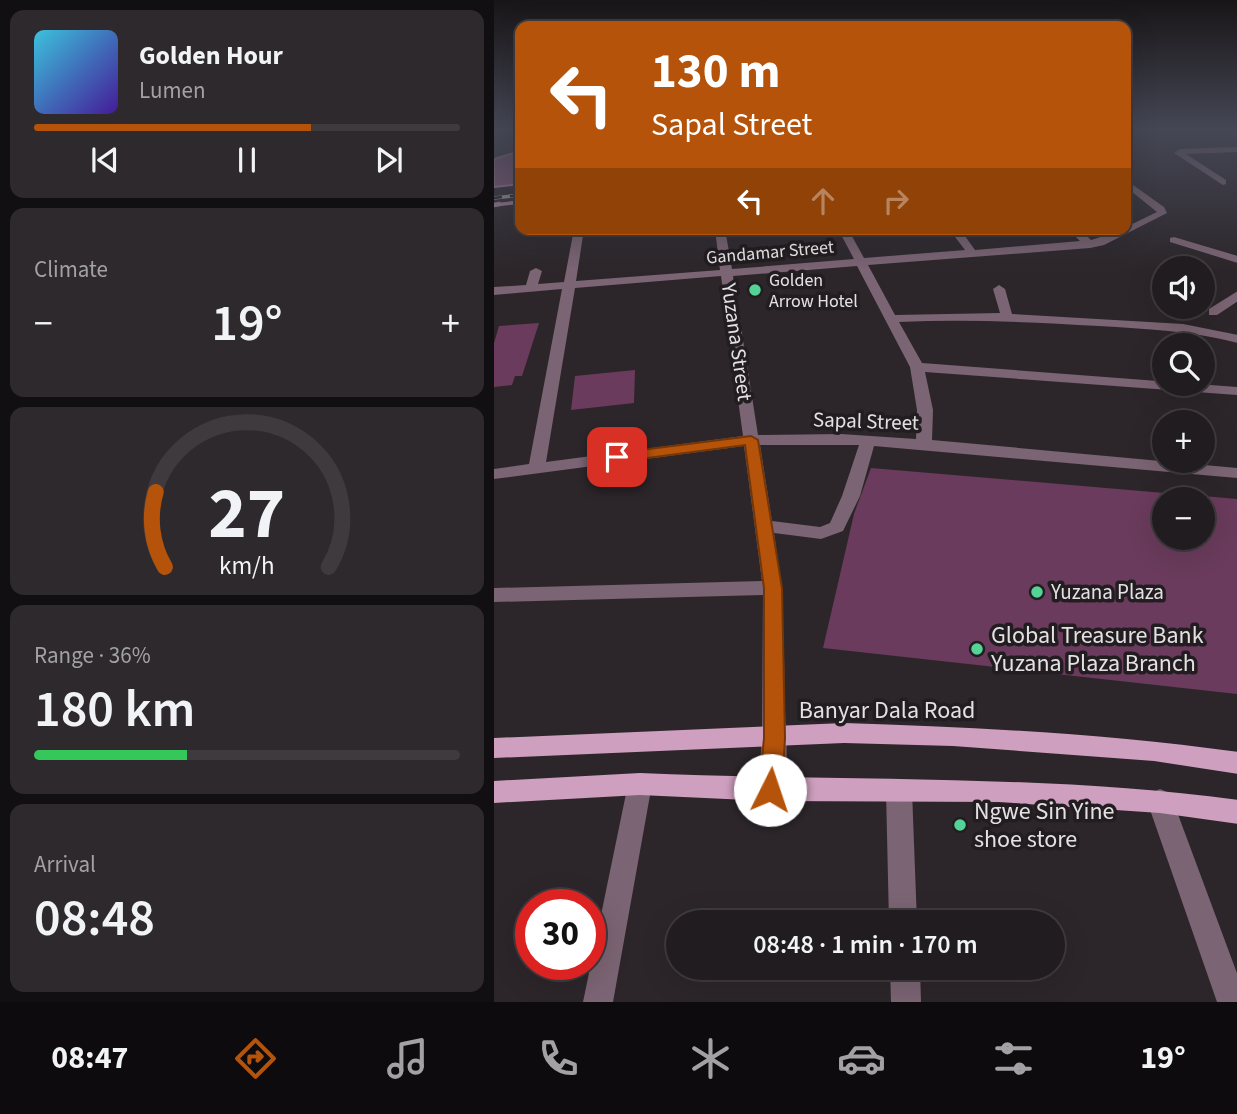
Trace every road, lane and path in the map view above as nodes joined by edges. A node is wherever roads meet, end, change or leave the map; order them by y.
1 (1214, 176) edge
2 (1224, 182) dead end
3 (1131, 187) edge
4 (1131, 229) edge
5 (578, 235) edge
6 (721, 235) edge
7 (846, 235) edge
8 (958, 235) edge
9 (1079, 235) edge
10 (1119, 235) edge
11 (1174, 240) dead end
12 (1090, 245) junction
13 (972, 253) junction
14 (1238, 260) edge
15 (860, 262) junction
16 (536, 271) dead end
17 (727, 274) junction
18 (568, 285) junction
19 (531, 288) junction
20 (999, 289) dead end
21 (494, 291) edge
22 (1238, 295) edge
23 (1215, 311) edge
24 (1007, 317) junction
25 (891, 318) junction
26 (1238, 339) edge
27 (917, 367) junction
28 (1238, 391) edge
29 (751, 440) junction
30 (868, 440) junction
31 (924, 443) junction
32 (537, 468) junction
33 (1238, 473) edge
34 (494, 474) edge
35 (764, 526) junction
36 (773, 588) junction
37 (494, 595) edge
38 (774, 738) junction
39 (494, 748) edge
40 (1238, 763) edge
41 (640, 784) junction
42 (770, 790) junction
43 (899, 791) junction
44 (494, 792) edge
45 (1160, 801) junction
46 (1238, 812) edge
47 (903, 910) edge
48 (905, 980) edge
49 (598, 1002) edge
50 (906, 1002) edge
51 (1232, 1002) edge

1 - 2 street
3 - 4 street, Gandamar Street
5 - 18 street
6 - 17 street, Yuzana Street
7 - 15 street
8 - 13 street
9 - 12 street
10 - 12 street, Gandamar Street
11 - 14 street
12 - 13 street, Gandamar Street
13 - 15 street, Gandamar Street
15 - 17 street, Gandamar Street
15 - 25 street
16 - 19 street
17 - 18 street, Gandamar Street
17 - 29 street, Yuzana Street
18 - 19 street, Gandamar Street
18 - 32 street
19 - 21 street, Gandamar Street
20 - 24 street
22 - 23 street
24 - 25 street
24 - 26 street
25 - 27 street
27 - 28 street
27 - 31 street
29 - 30 street, Sapal Street
29 - 32 street, Sapal Street
29 - 35 street, Yuzana Street
30 - 31 street, Sapal Street
30 - 35 street
31 - 33 street, Sapal Street
32 - 34 street, Sapal Street
35 - 36 street, Yuzana Street
36 - 37 street
36 - 38 street, Yuzana Street
38 - 39 main road, Banyar Dala Road
38 - 40 main road, Banyar Dala Road
38 - 42 street, Yuzana Street
41 - 42 main road
41 - 44 main road
41 - 49 street
42 - 43 main road
43 - 45 main road
43 - 47 street
45 - 46 main road
45 - 51 street
48 - 50 street

